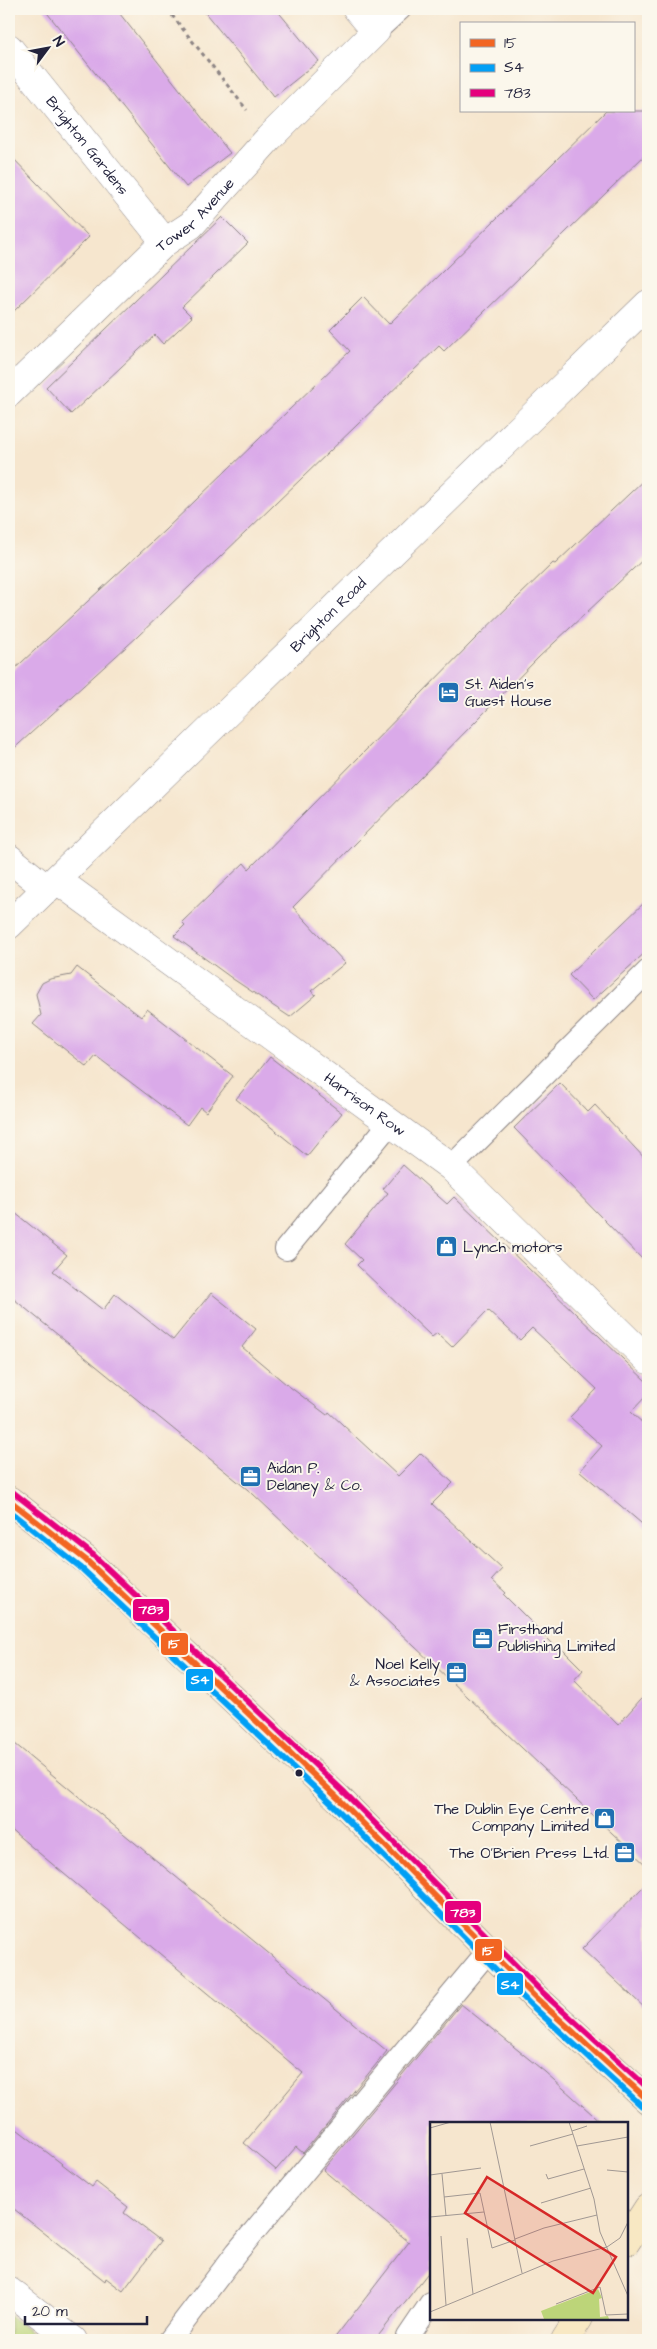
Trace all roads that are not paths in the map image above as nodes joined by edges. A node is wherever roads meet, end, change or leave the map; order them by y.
1 (357, 9) edge
2 (400, 9) edge
3 (376, 32) junction
4 (9, 48) edge
5 (165, 242) junction
6 (648, 304) edge
7 (9, 393) edge
8 (9, 858) edge
9 (52, 884) junction
10 (9, 925) edge
11 (648, 971) edge
12 (390, 1124) junction
13 (451, 1167) junction
14 (286, 1249) dead end
15 (648, 1360) edge
16 (9, 1500) edge
17 (489, 1950) junction
18 (648, 2100) edge
19 (648, 2208) edge
20 (627, 2240) edge
21 (9, 2291) edge
22 (430, 2304) edge
23 (578, 2319) edge
24 (73, 2340) edge
25 (170, 2340) edge
26 (414, 2340) edge
27 (565, 2340) edge

1 - 3 street
2 - 3 lane
3 - 5 street, Tower Avenue
4 - 5 street, Brighton Gardens
5 - 7 street, Tower Avenue
6 - 9 street, Brighton Road
8 - 9 street, Harrison Row
9 - 10 street, Brighton Road
9 - 12 street, Harrison Row
11 - 13 lane
12 - 13 street, Harrison Row
12 - 14 lane
13 - 15 street, Harrison Row
16 - 17 main road
17 - 18 main road
17 - 25 lane
19 - 20 main road
21 - 24 street
22 - 26 lane
23 - 27 main road

